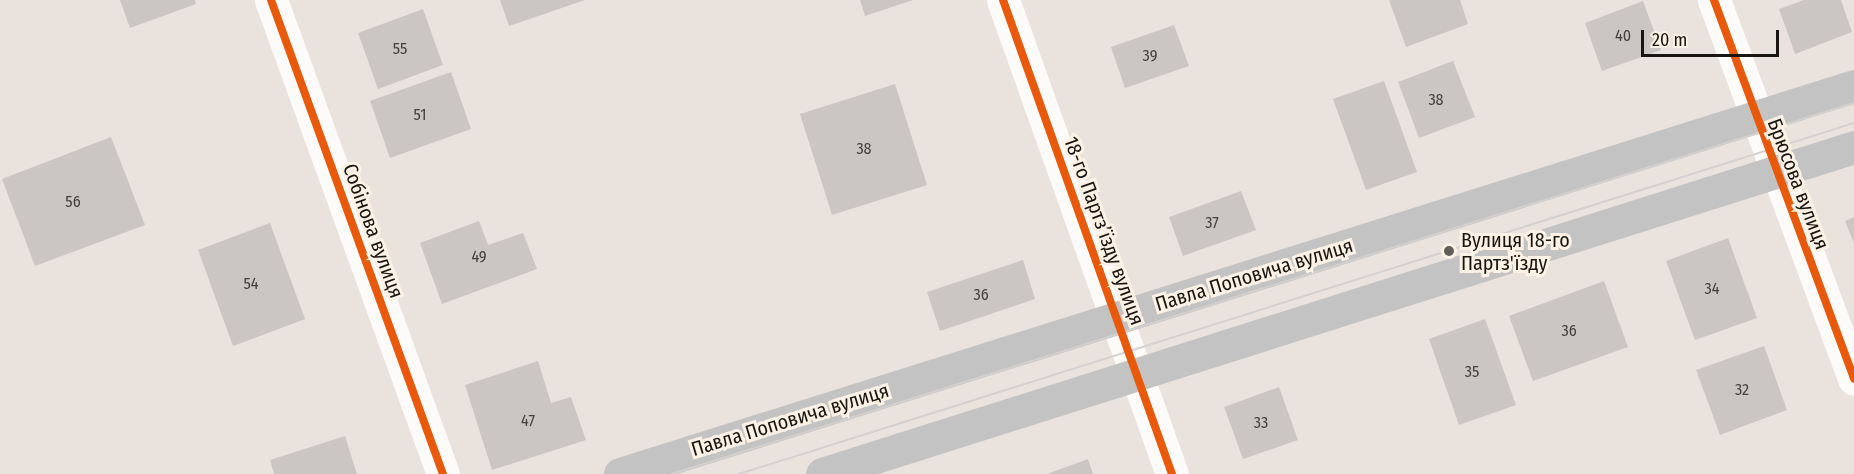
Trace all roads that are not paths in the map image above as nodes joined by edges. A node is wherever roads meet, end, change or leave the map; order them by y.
1 (271, 0) edge
2 (1003, 0) edge
3 (1714, 0) edge
4 (1854, 86) edge
5 (1755, 117) junction
6 (1854, 147) edge
7 (1778, 172) junction
8 (1117, 317) junction
9 (1138, 374) junction
10 (1854, 379) edge
11 (443, 474) edge
12 (620, 474) edge
13 (822, 474) edge
14 (1172, 474) edge

1 - 11 street, Собінова вулиця
2 - 8 street, 18-го Партз’їзду вулиця
3 - 5 street, Брюсова вулиця
4 - 5 main road, Павла Поповича вулиця
5 - 7 street, Брюсова вулиця
5 - 8 main road, Павла Поповича вулиця
6 - 7 main road
7 - 9 main road
7 - 10 street, Брюсова вулиця
8 - 9 street, 18-го Партз’їзду вулиця
8 - 12 main road, Павла Поповича вулиця
9 - 13 main road
9 - 14 street, 18-го Партз’їзду вулиця

